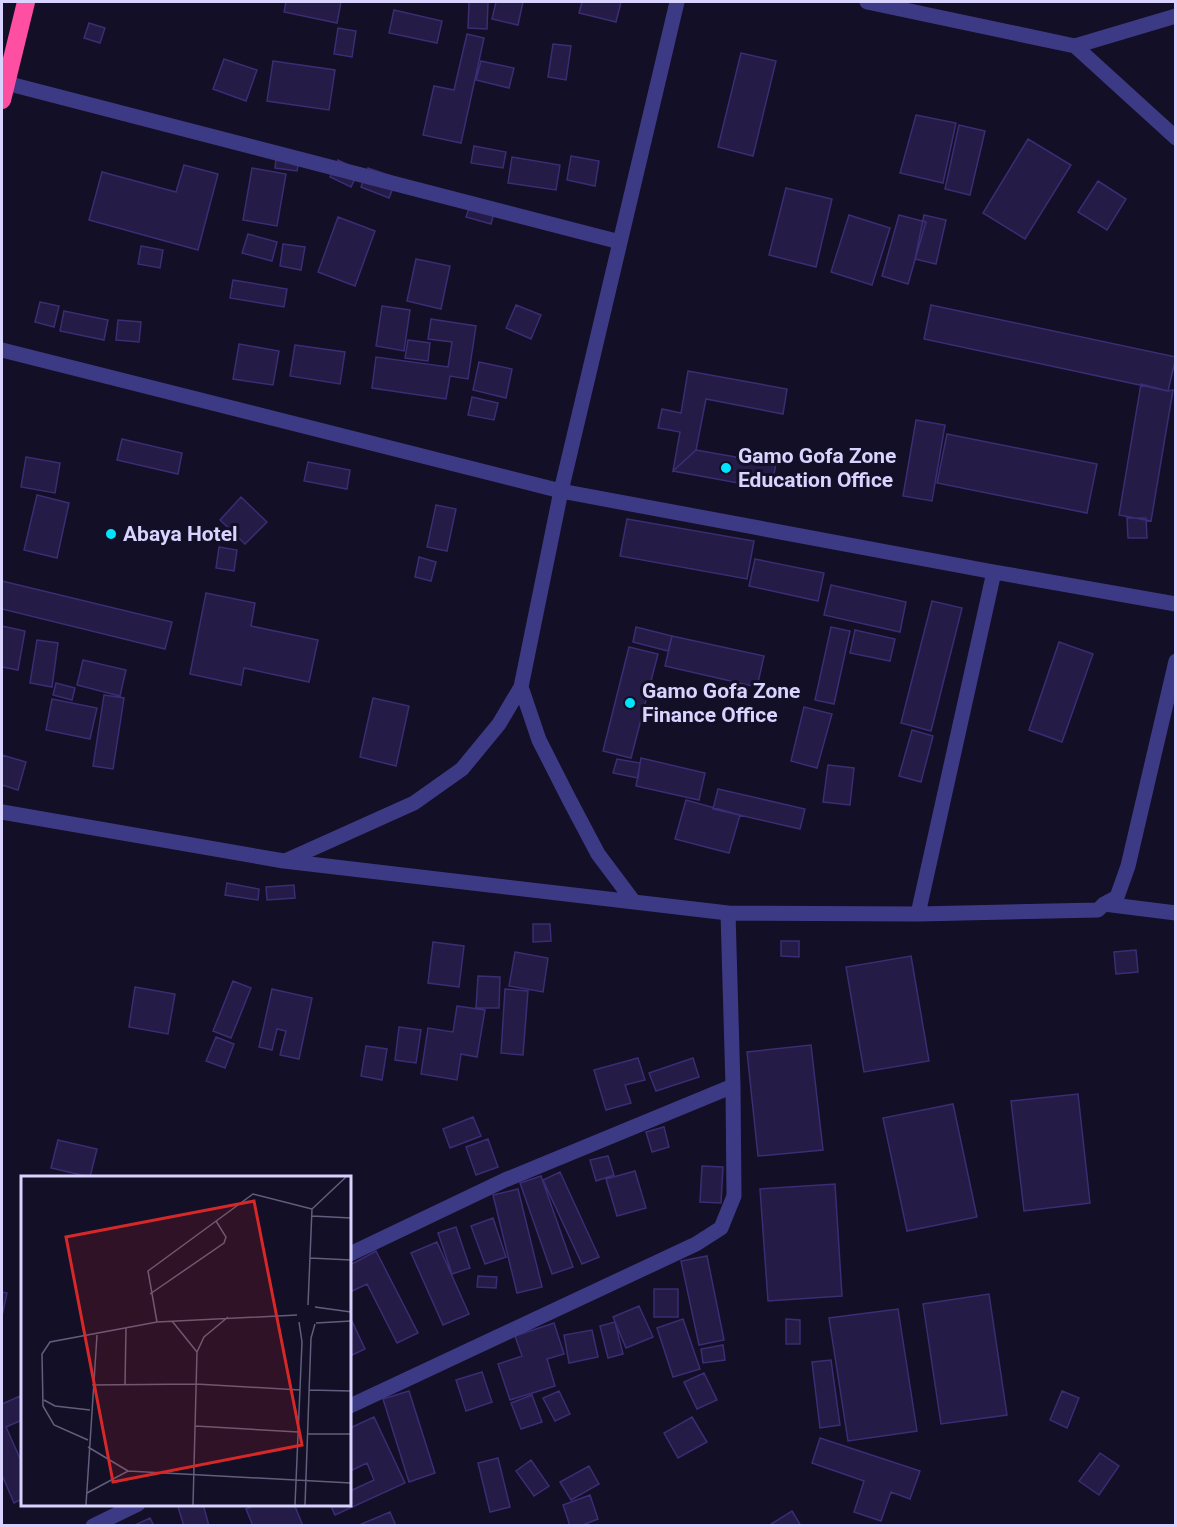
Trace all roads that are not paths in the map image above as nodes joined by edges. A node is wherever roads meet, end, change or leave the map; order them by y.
1 (26, 2) edge
2 (677, 2) edge
3 (867, 2) edge
4 (1176, 16) edge
5 (1075, 46) junction
6 (4, 92) edge
7 (1176, 138) edge
8 (620, 242) junction
9 (2, 350) edge
10 (561, 491) junction
11 (994, 572) junction
12 (1176, 604) edge
13 (1176, 661) edge
14 (521, 687) junction
15 (2, 812) edge
16 (284, 861) junction
17 (634, 902) junction
18 (1104, 904) junction
19 (1176, 913) edge
20 (728, 914) junction
21 (918, 914) junction
22 (733, 1086) junction
23 (351, 1254) edge
24 (351, 1406) edge
25 (134, 1506) edge
26 (93, 1526) edge

1 - 6 highway
2 - 8 street
3 - 5 street
4 - 5 street
5 - 7 street
6 - 8 street
8 - 10 street
9 - 10 street
10 - 11 street
10 - 14 street
11 - 12 street
11 - 21 street
13 - 18 street
14 - 16 street
14 - 17 street
15 - 16 street
16 - 17 street
17 - 20 street
18 - 19 street
18 - 21 street
20 - 21 street
20 - 22 street
22 - 23 street
22 - 24 street
25 - 26 street

